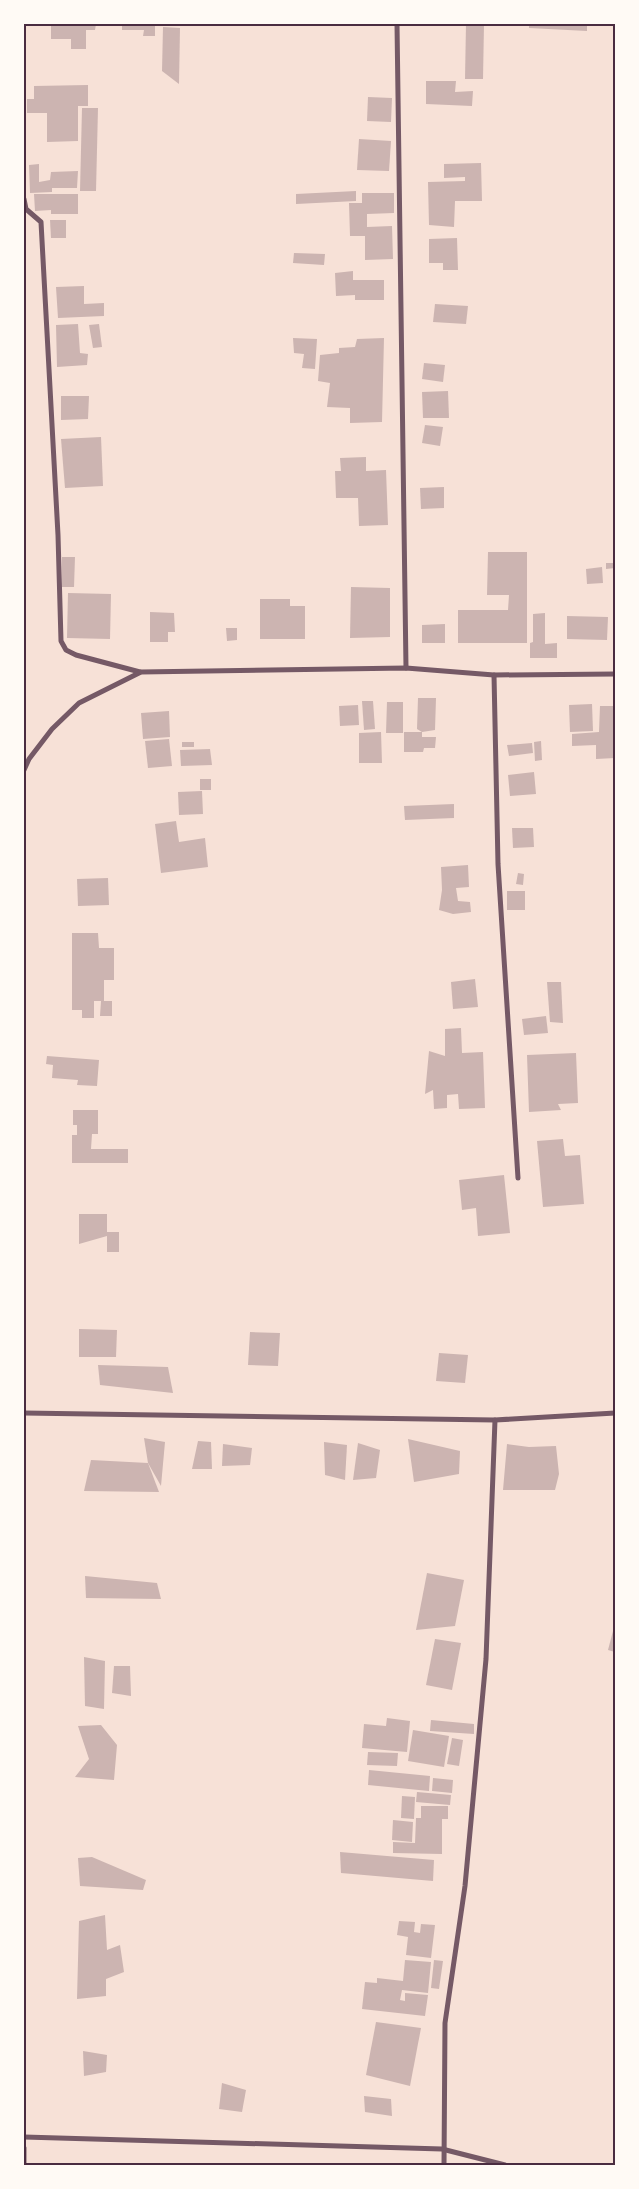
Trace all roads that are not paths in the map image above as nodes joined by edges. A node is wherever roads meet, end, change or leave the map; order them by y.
1 (397, 24) edge
2 (24, 200) edge
3 (406, 668) junction
4 (141, 672) junction
5 (494, 674) junction
6 (615, 674) edge
7 (24, 770) edge
8 (518, 1178) dead end
9 (24, 1413) edge
10 (615, 1413) edge
11 (495, 1420) junction
12 (24, 2137) edge
13 (24, 2148) edge
14 (442, 2149) junction
15 (24, 2165) edge
16 (444, 2165) edge
17 (505, 2165) edge

1 - 3 street
2 - 4 street
3 - 4 street
3 - 5 street
4 - 7 street
5 - 6 street
5 - 8 street
9 - 11 street
10 - 11 street
11 - 14 street
12 - 14 street
13 - 15 street
14 - 16 street
14 - 17 street

